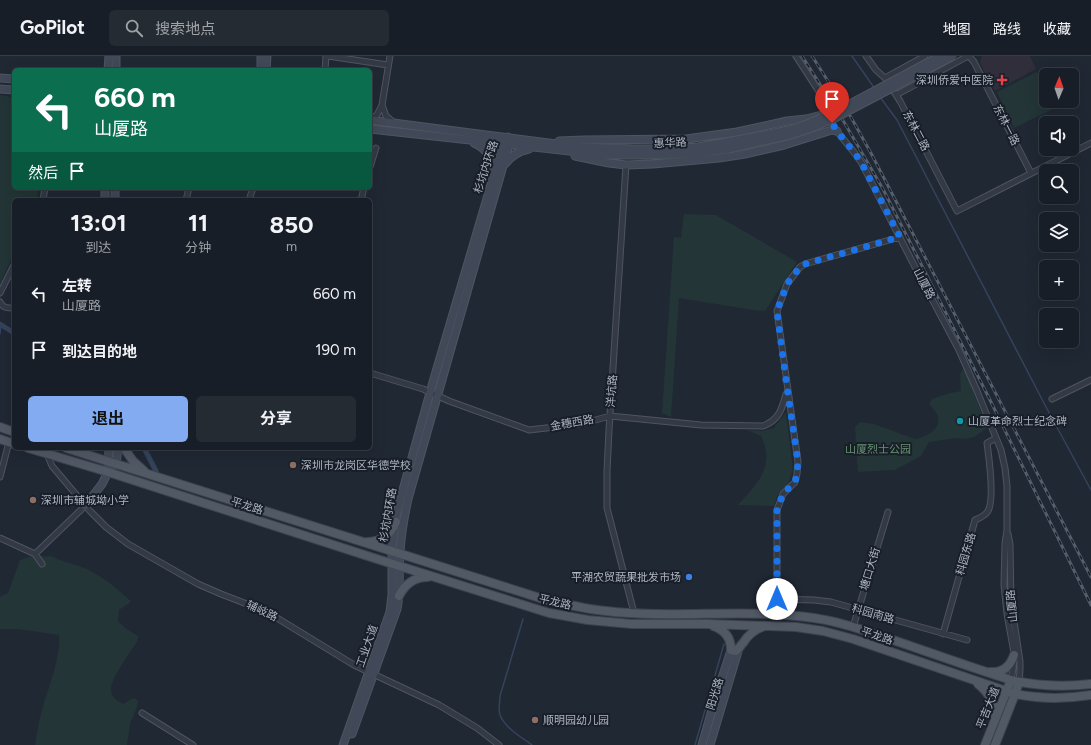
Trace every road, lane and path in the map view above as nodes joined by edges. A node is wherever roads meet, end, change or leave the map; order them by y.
1 (109, 56) edge
2 (116, 56) edge
3 (261, 56) edge
4 (267, 56) edge
5 (327, 56) edge
6 (390, 56) edge
7 (796, 56) edge
8 (866, 56) edge
9 (925, 56) edge
10 (940, 56) edge
11 (952, 56) edge
12 (968, 56) edge
13 (388, 65) junction
14 (108, 68) edge
15 (116, 68) edge
16 (261, 68) edge
17 (266, 68) edge
18 (325, 68) edge
19 (0, 78) edge
20 (885, 78) junction
21 (12, 79) edge
22 (0, 89) edge
23 (12, 90) edge
24 (896, 95) junction
25 (382, 105) junction
26 (828, 113) junction
27 (372, 118) edge
28 (372, 119) edge
29 (394, 122) junction
30 (372, 129) edge
31 (837, 131) junction
32 (508, 137) junction
33 (471, 141) junction
34 (1091, 143) edge
35 (506, 145) junction
36 (547, 146) junction
37 (728, 146) junction
38 (376, 148) dead end
39 (534, 148) junction
40 (372, 161) edge
41 (626, 165) junction
42 (503, 168) junction
43 (1031, 173) junction
44 (493, 176) junction
45 (900, 237) junction
46 (12, 269) edge
47 (0, 293) edge
48 (0, 302) edge
49 (12, 308) edge
50 (372, 374) edge
51 (1091, 380) edge
52 (787, 391) junction
53 (430, 392) junction
54 (437, 396) junction
55 (1052, 399) dead end
56 (610, 416) junction
57 (0, 427) edge
58 (12, 431) edge
59 (996, 438) junction
60 (0, 439) edge
61 (12, 443) edge
62 (34, 450) edge
63 (72, 450) edge
64 (109, 450) edge
65 (117, 450) edge
66 (125, 450) edge
67 (47, 454) junction
68 (112, 463) junction
69 (108, 472) junction
70 (154, 476) junction
71 (0, 477) edge
72 (86, 506) junction
73 (888, 512) dead end
74 (396, 522) junction
75 (1007, 530) junction
76 (0, 538) edge
77 (362, 541) junction
78 (396, 552) junction
79 (35, 554) junction
80 (42, 564) dead end
81 (396, 565) junction
82 (437, 578) junction
83 (399, 596) junction
84 (858, 610) junction
85 (634, 613) junction
86 (709, 624) junction
87 (769, 626) junction
88 (853, 627) junction
89 (943, 634) junction
90 (967, 640) dead end
91 (735, 649) junction
92 (1014, 654) junction
93 (986, 672) junction
94 (372, 673) junction
95 (972, 680) junction
96 (1015, 681) junction
97 (1091, 684) edge
98 (1006, 692) junction
99 (1015, 694) junction
100 (1091, 696) edge
101 (142, 713) dead end
102 (994, 722) junction
103 (193, 745) edge
104 (343, 745) edge
105 (348, 745) edge
106 (498, 745) edge
107 (702, 745) edge
108 (710, 745) edge
109 (985, 745) edge
110 (995, 745) edge

1 - 14 street
2 - 15 street
3 - 16 street
4 - 17 street
5 - 13 street
5 - 18 street
6 - 13 street
7 - 26 street, 山厦路
8 - 20 street, 东林二路
9 - 20 street
10 - 37 street, 惠华路, bridge
11 - 37 street, 惠华路, bridge
12 - 24 street
12 - 43 street, 东林一路
13 - 25 street
19 - 21 street
20 - 24 street, 东林二路
22 - 23 street
24 - 43 street, 东林二路
25 - 27 street
25 - 29 street
26 - 31 street, 山厦路
26 - 36 street
28 - 29 street, 惠华路
29 - 32 street, 惠华路
30 - 33 street, 惠华路
31 - 41 street
31 - 45 street, 山厦路
32 - 35 street, 杉坑内环路
32 - 36 street, 惠华路
33 - 35 street, 惠华路
33 - 44 street
34 - 43 street
35 - 39 street, 惠华路
35 - 42 street, 杉坑内环路
35 - 44 street, 杉坑内环路
36 - 37 street, 惠华路
36 - 39 street, 惠华路
36 - 41 street
38 - 40 street
39 - 42 street
41 - 56 street, 洋坑路
42 - 54 street, 杉坑内环路
44 - 53 street, 杉坑内环路
45 - 52 street
45 - 59 street, 山厦路
46 - 47 street
48 - 49 street
50 - 53 street, 金穗西路
51 - 55 street
52 - 56 street, 金穗西路
52 - 84 street, 科园南路
53 - 54 street, 金穗西路
53 - 74 street, 杉坑内环路
54 - 56 street, 金穗西路
54 - 78 street, 杉坑内环路
56 - 85 street, 洋坑路
57 - 58 main road
59 - 75 street, 山厦路
59 - 89 street, 科园东路
60 - 61 main road
61 - 71 street
62 - 67 main road, 平龙路
63 - 68 main road, 平龙路
64 - 68 street
65 - 68 street
66 - 70 main road
67 - 69 main road, 平龙路
67 - 72 street, 辅岐路
68 - 69 street
68 - 70 main road, 平龙路
69 - 72 street
69 - 81 main road, 平龙路
70 - 77 main road, 平龙路
72 - 79 street
72 - 94 street, 辅岐路
73 - 84 street, 塘口大街
74 - 77 main road
74 - 78 street, 杉坑内环路
75 - 92 street, 山厦路
75 - 96 street, 山厦路
76 - 79 street
77 - 78 main road, 平龙路
78 - 81 street, 工业大道
78 - 85 main road, 平龙路
79 - 80 street
81 - 82 main road, 平龙路
81 - 83 street, 工业大道
81 - 94 street, 工业大道
82 - 83 main road
82 - 86 main road, 平龙路
83 - 94 street, 工业大道
84 - 88 street, 塘口大街
84 - 89 street, 科园南路
85 - 88 main road, 平龙路
86 - 87 main road, 平龙路
86 - 91 main road
87 - 91 main road
87 - 95 main road, 平龙路
88 - 93 main road, 平龙路
89 - 90 street, 科园南路
91 - 107 street, 阳光路
91 - 108 street, 阳光路
92 - 93 main road
92 - 96 street, 山厦路
93 - 96 main road, 平龙路
94 - 104 street, 工业大道
94 - 105 street, 工业大道
94 - 106 street, 辅岐路
95 - 98 main road, 平龙路
95 - 102 main road
96 - 97 main road, 平龙路
96 - 98 main road, 平吉大道
96 - 99 main road, 平吉大道
98 - 99 main road, 平龙路
98 - 102 main road, 平吉大道
99 - 100 main road, 平龙路
99 - 110 main road, 平吉大道
101 - 103 street
102 - 109 main road, 平吉大道

